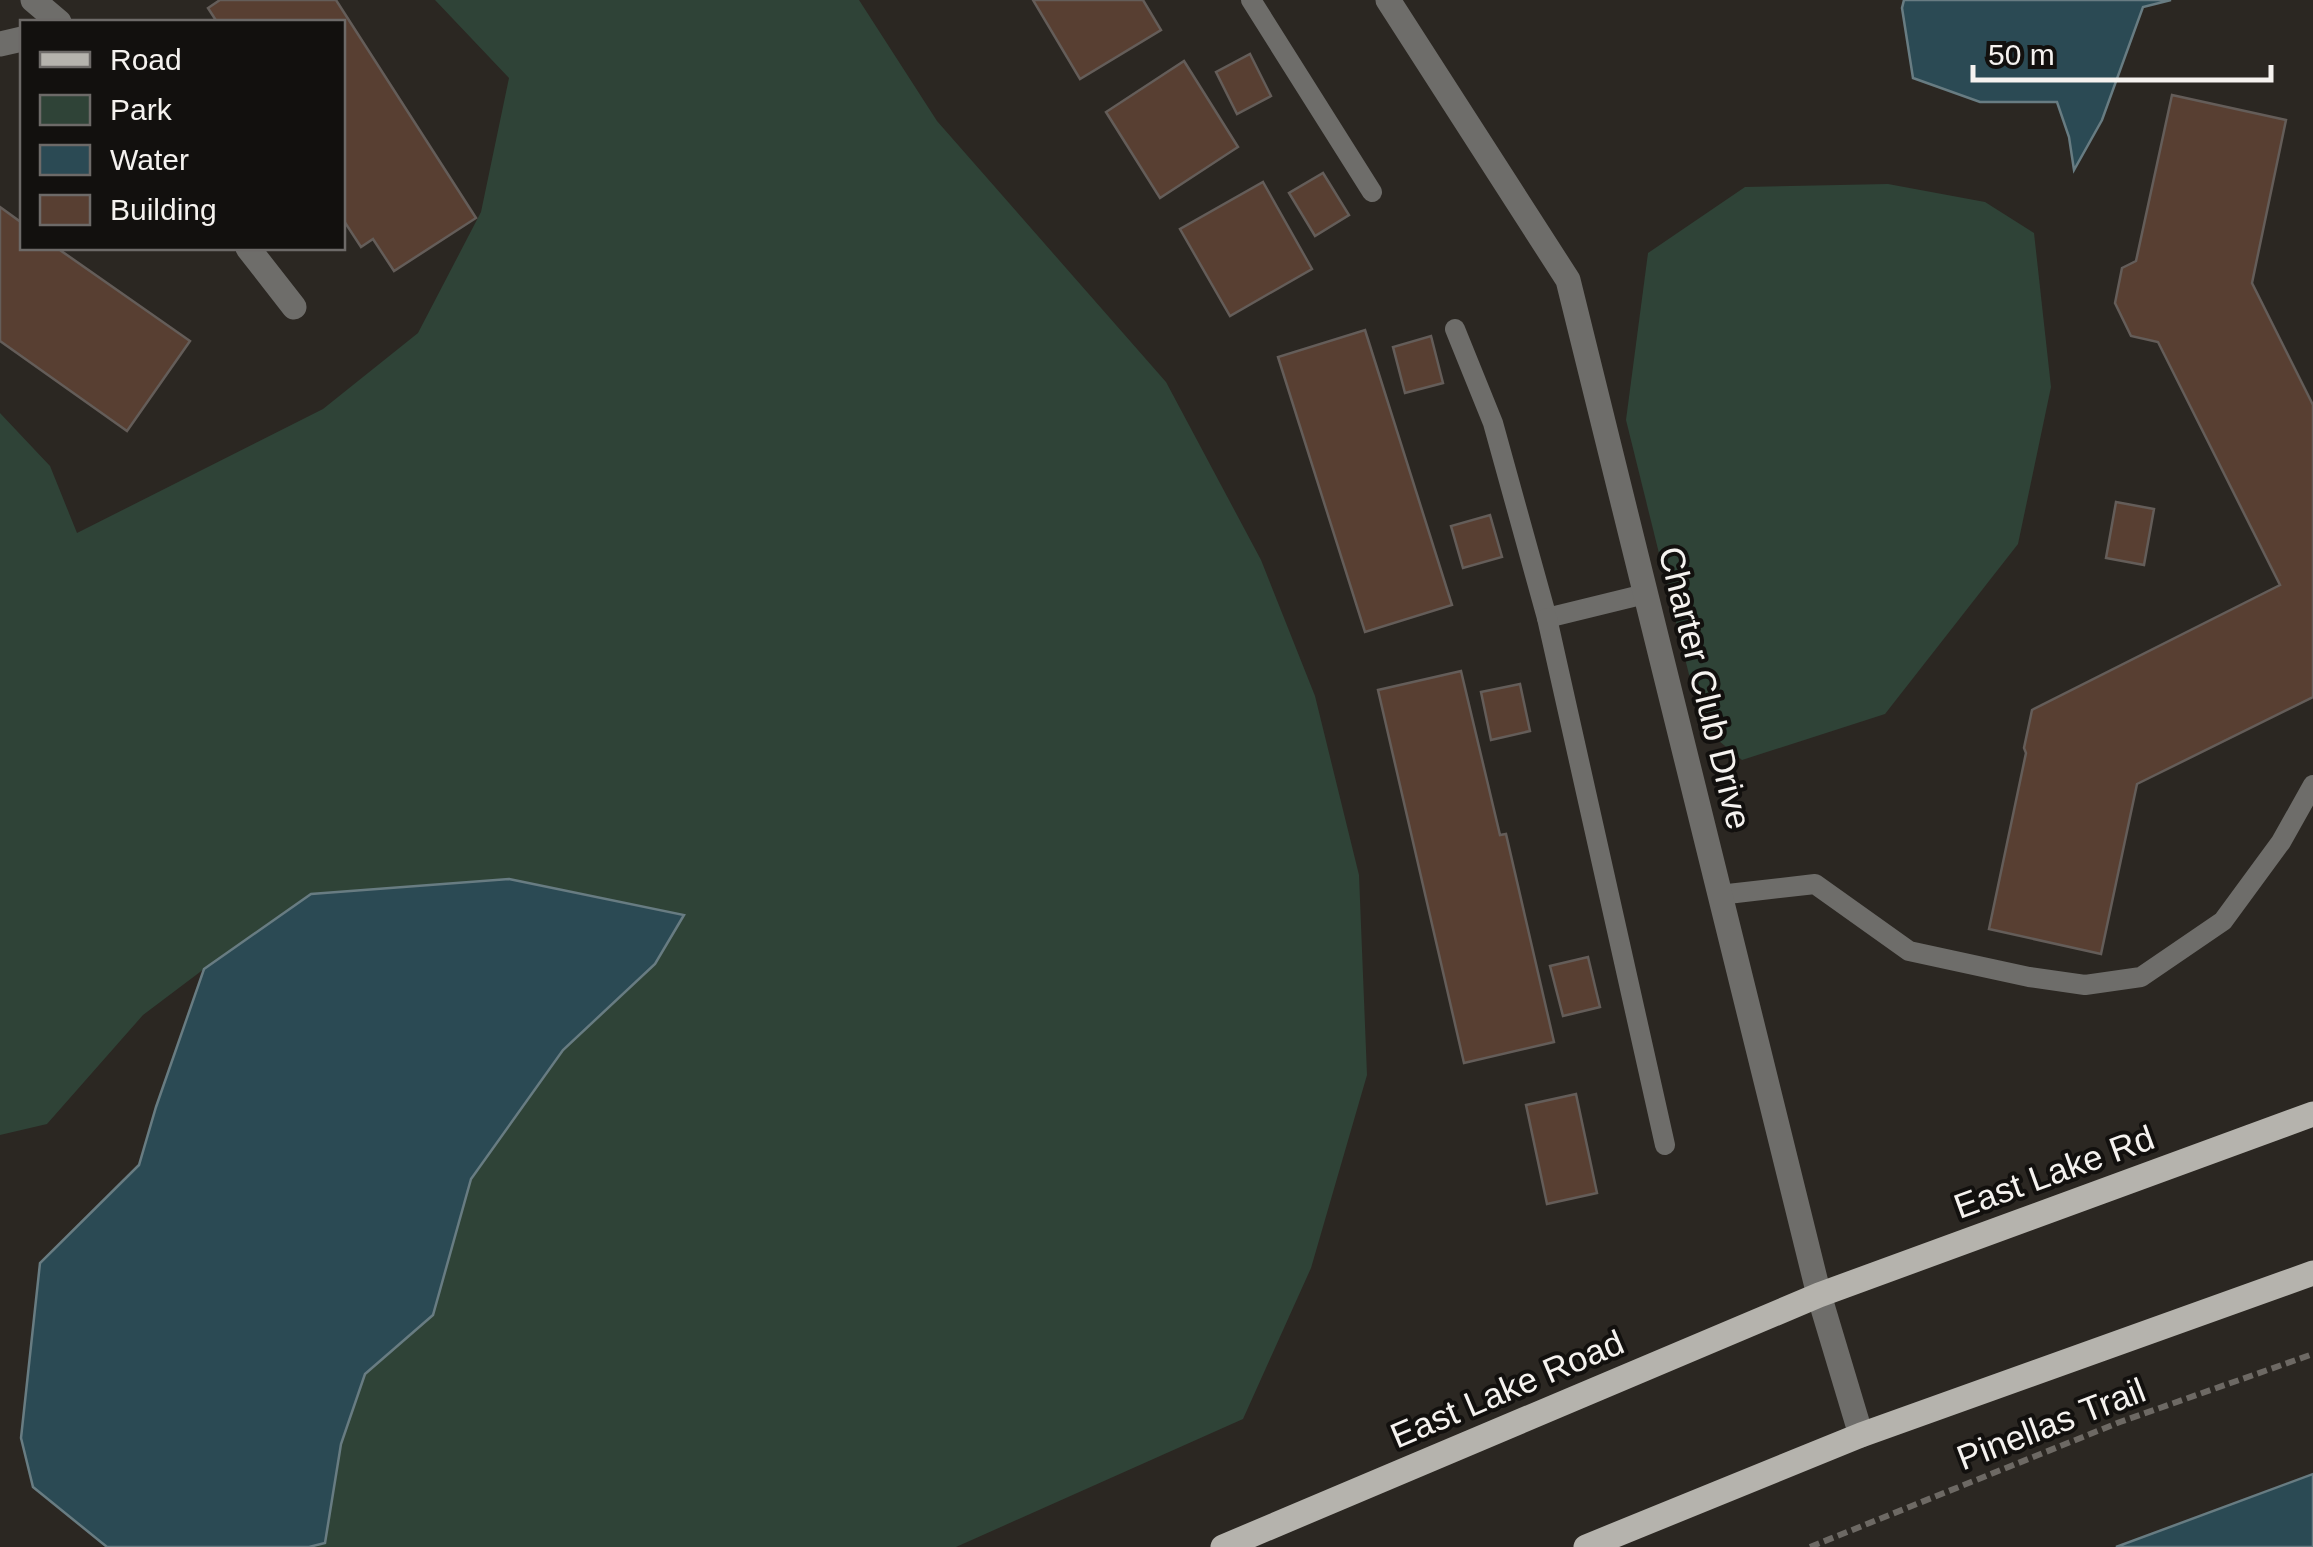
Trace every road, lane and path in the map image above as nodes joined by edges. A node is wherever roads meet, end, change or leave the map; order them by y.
1 (33, 0) edge
2 (1251, 0) edge
3 (1388, 0) edge
4 (57, 20) edge
5 (1372, 192) dead end
6 (250, 250) edge
7 (294, 307) dead end
8 (1455, 329) dead end
9 (1645, 594) junction
10 (1547, 618) junction
11 (2313, 785) edge
12 (1720, 895) junction
13 (2313, 1114) edge
14 (1665, 1146) dead end
15 (2313, 1273) edge
16 (1819, 1295) junction
17 (2313, 1354) edge
18 (1861, 1434) junction
19 (1223, 1547) edge
20 (1586, 1547) edge
21 (1810, 1547) edge

1 - 4 street
2 - 5 lane
3 - 9 street, Charter Club Drive
6 - 7 street
8 - 10 lane
9 - 10 lane
9 - 12 street, Charter Club Drive
10 - 14 lane
11 - 12 lane
12 - 16 street, Charter Club Drive
13 - 16 main road, East Lake Rd
15 - 18 main road
16 - 18 street, Charter Club Drive
16 - 19 main road, East Lake Road
17 - 21 path, Pinellas Trail
18 - 20 main road

